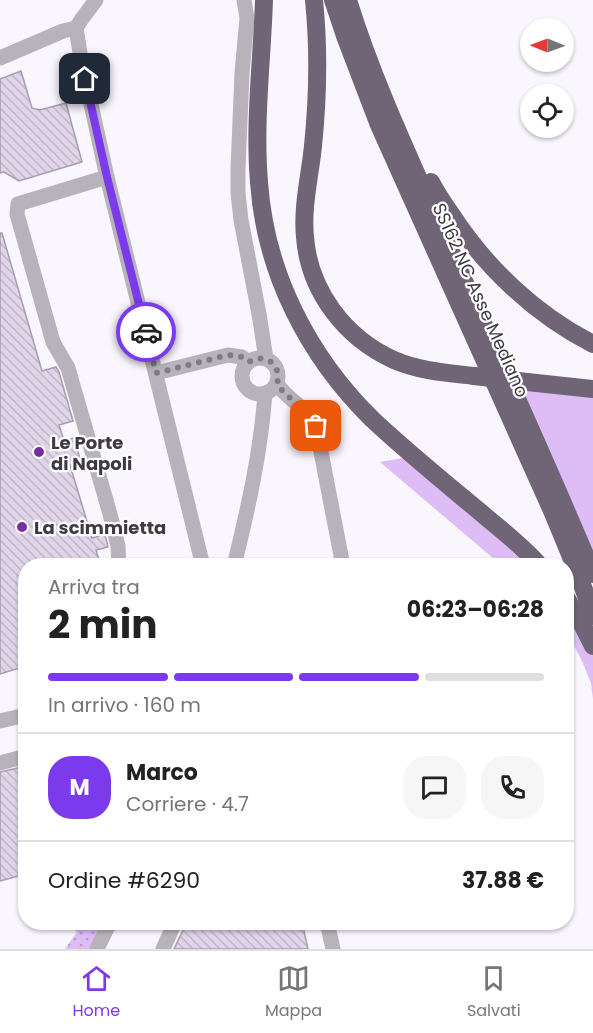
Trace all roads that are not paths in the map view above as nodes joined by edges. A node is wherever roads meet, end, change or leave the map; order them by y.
1 (96, 0) edge
2 (244, 0) edge
3 (264, 0) edge
4 (314, 0) edge
5 (333, 0) edge
6 (348, 0) edge
7 (76, 28) junction
8 (358, 31) junction
9 (0, 58) edge
10 (107, 177) junction
11 (593, 344) edge
12 (266, 359) junction
13 (249, 362) junction
14 (156, 373) junction
15 (271, 388) junction
16 (593, 389) edge
17 (119, 558) edge
18 (201, 558) edge
19 (236, 558) edge
20 (341, 558) edge
21 (532, 558) edge
22 (571, 558) edge
23 (574, 566) edge
24 (593, 574) edge
25 (574, 611) edge
26 (593, 616) edge
27 (593, 646) edge
28 (18, 716) edge
29 (0, 721) edge
30 (18, 758) edge
31 (0, 762) edge
32 (106, 930) edge
33 (172, 930) edge
34 (329, 930) edge
35 (97, 949) edge
36 (163, 949) edge
37 (333, 949) edge

1 - 7 street
2 - 12 street
3 - 21 highway
4 - 16 highway, bridge
5 - 22 highway, SS162 NC Asse Mediano
6 - 8 highway, SS162 NC Asse Mediano
7 - 9 street
7 - 10 street
8 - 11 highway
8 - 24 highway, SS162 NC Asse Mediano
10 - 14 street
10 - 17 street
12 - 13 street
12 - 15 street
13 - 14 street
13 - 15 street
14 - 18 street
15 - 19 street
15 - 20 street
23 - 26 highway, SS162 NC Asse Mediano
25 - 27 highway
28 - 29 street
30 - 31 street
32 - 35 street
33 - 36 street
34 - 37 street

